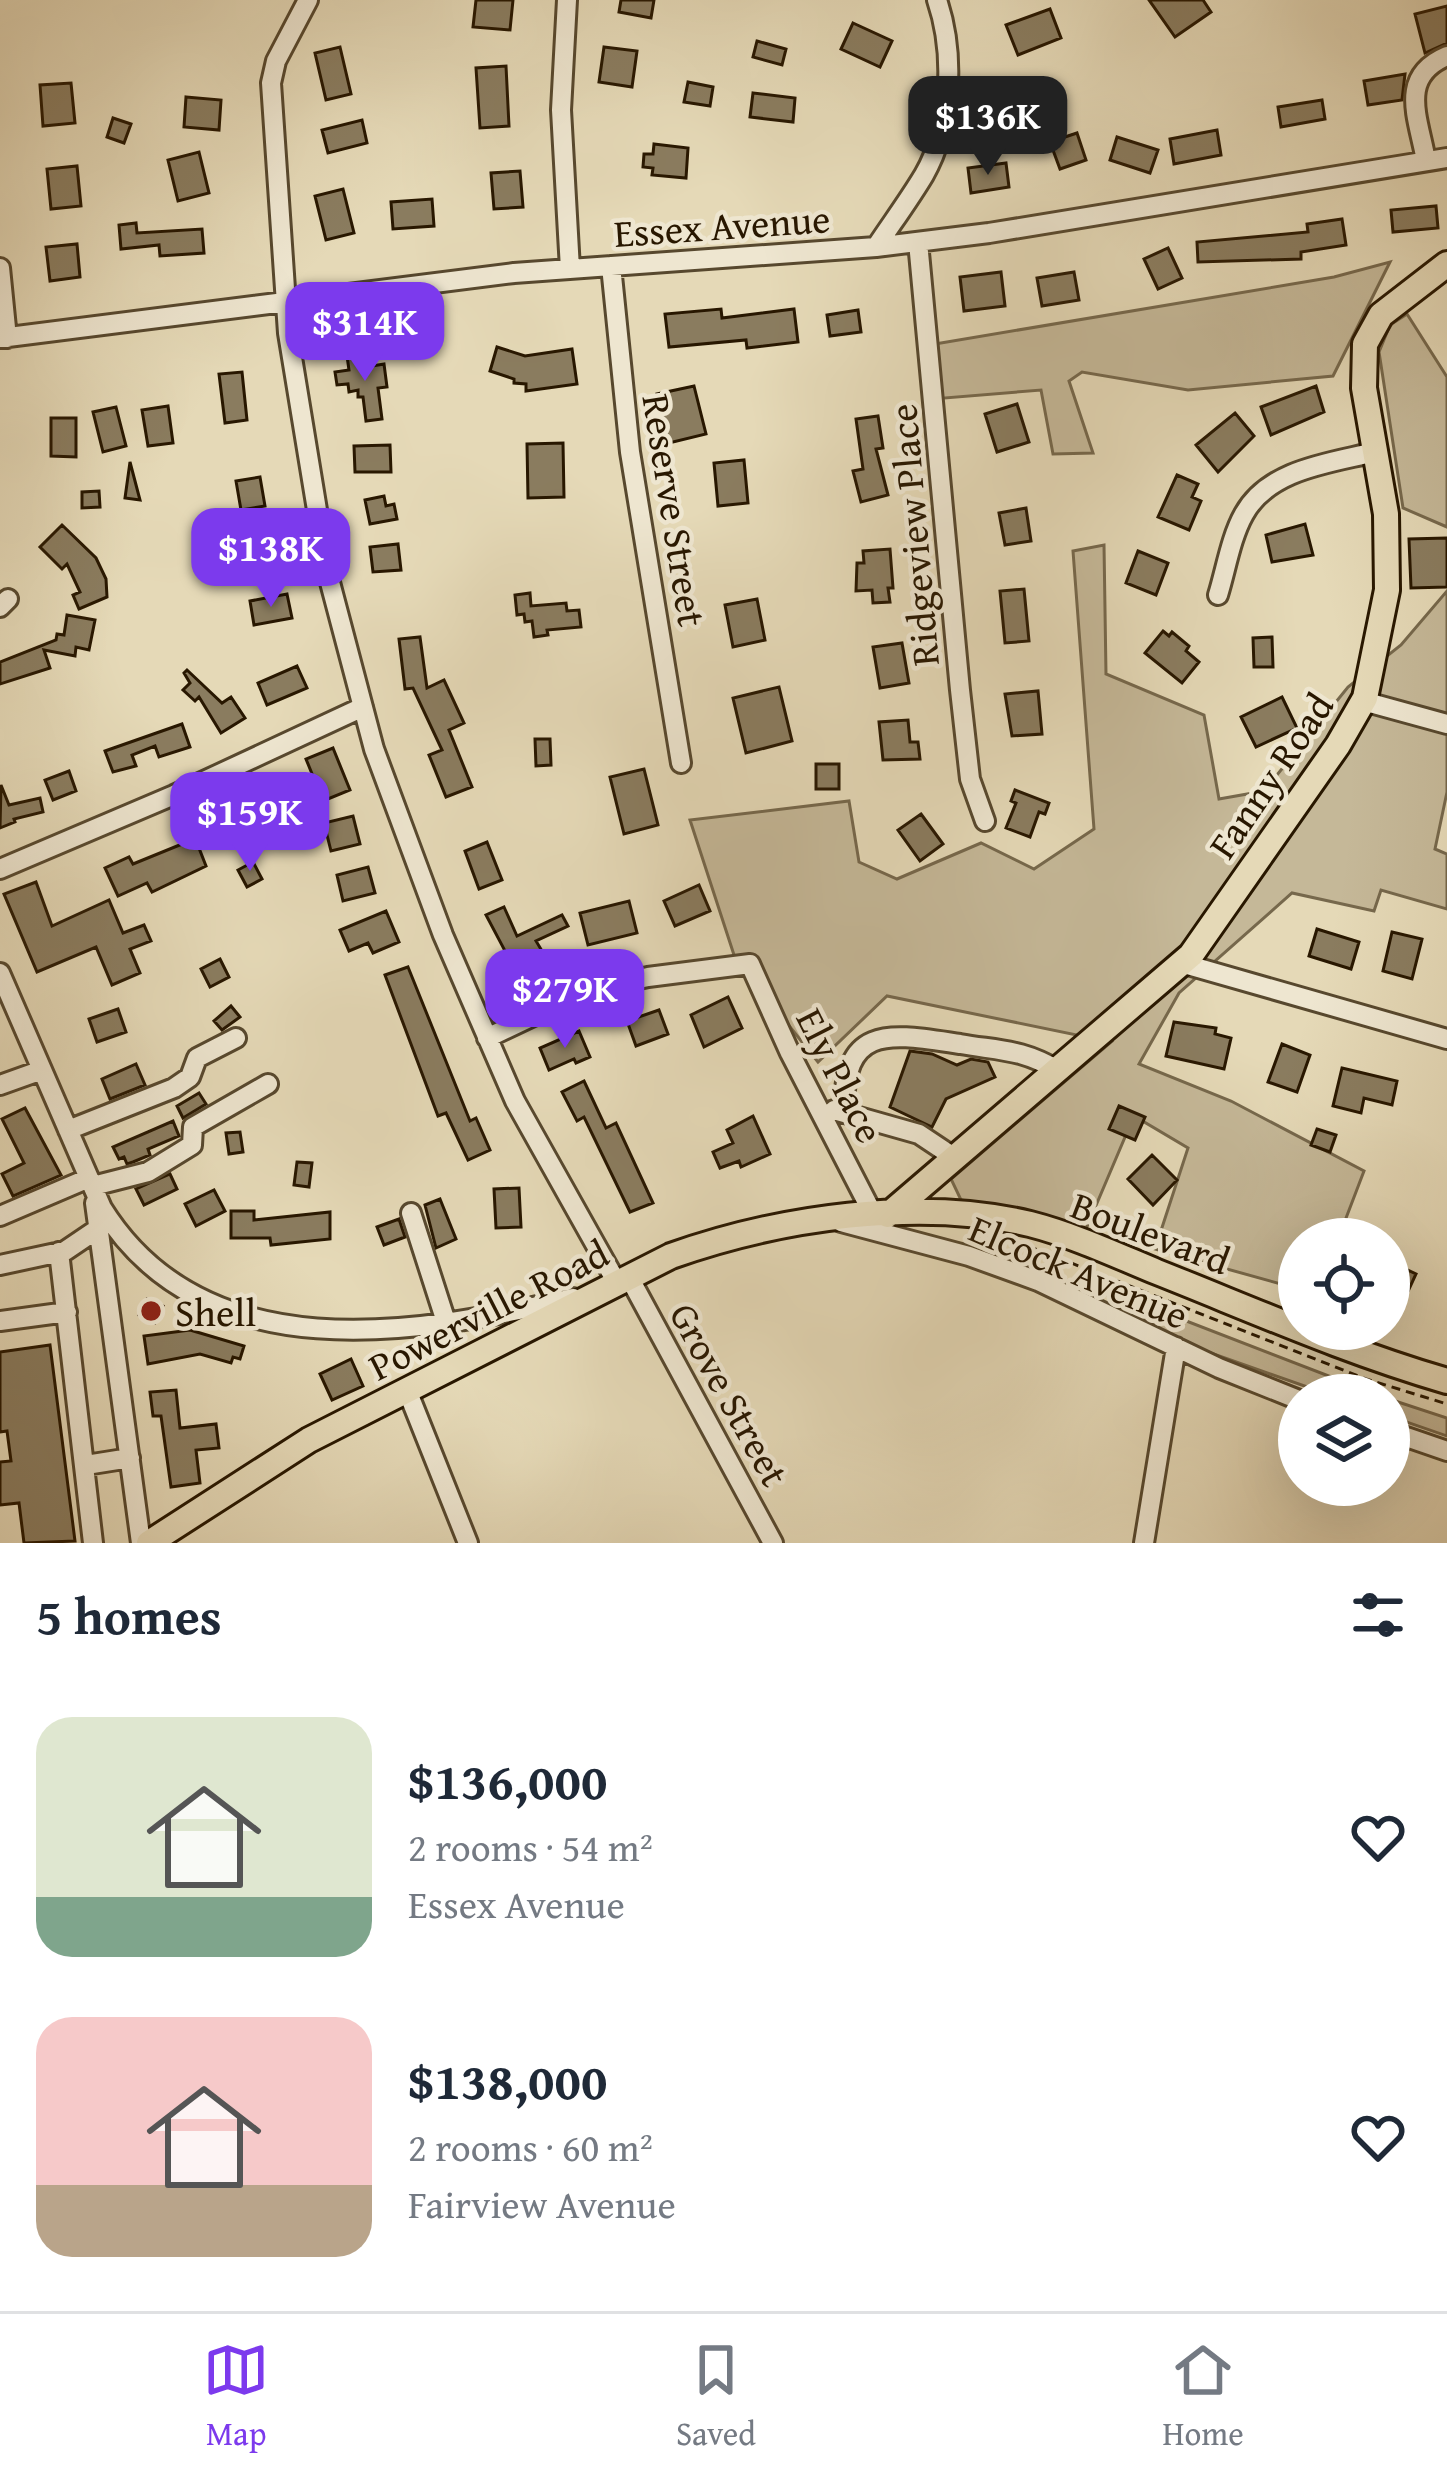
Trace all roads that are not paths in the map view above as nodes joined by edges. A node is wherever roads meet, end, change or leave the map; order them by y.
1 (308, 0) edge
2 (567, 0) edge
3 (943, 2) edge
4 (1447, 56) edge
5 (1437, 160) edge
6 (918, 242) junction
7 (877, 247) junction
8 (1447, 264) edge
9 (610, 266) junction
10 (0, 268) edge
11 (570, 269) junction
12 (286, 301) junction
13 (3, 338) edge
14 (1375, 452) junction
15 (1218, 595) dead end
16 (1363, 701) junction
17 (363, 707) junction
18 (1447, 724) edge
19 (681, 763) dead end
20 (985, 821) dead end
21 (0, 869) edge
22 (1181, 963) junction
23 (0, 974) edge
24 (4, 996) edge
25 (236, 1038) dead end
26 (487, 1038) junction
27 (1447, 1040) edge
28 (42, 1070) junction
29 (1059, 1071) junction
30 (268, 1084) dead end
31 (0, 1085) edge
32 (818, 1106) junction
33 (844, 1112) junction
34 (68, 1130) junction
35 (955, 1158) junction
36 (91, 1182) junction
37 (410, 1214) dead end
38 (881, 1215) junction
39 (0, 1216) edge
40 (828, 1219) junction
41 (99, 1228) junction
42 (59, 1252) junction
43 (0, 1265) edge
44 (614, 1284) junction
45 (67, 1312) junction
46 (0, 1321) edge
47 (448, 1325) junction
48 (1176, 1347) junction
49 (1447, 1381) edge
50 (407, 1390) junction
51 (1278, 1391) edge
52 (1410, 1439) edge
53 (1447, 1451) edge
54 (130, 1458) junction
55 (86, 1465) junction
56 (182, 1534) edge
57 (768, 1541) edge
58 (93, 1543) edge
59 (145, 1543) edge
60 (468, 1543) edge
61 (1144, 1543) edge

1 - 12 street, Grove Street
2 - 11 street
3 - 7 street
4 - 5 street
5 - 6 street, Essex Avenue
6 - 7 street, Essex Avenue
6 - 20 street, Ridgeview Place
7 - 9 street, Essex Avenue
8 - 14 main road, Fanny Road
9 - 11 street, Essex Avenue
9 - 19 street, Reserve Street
10 - 13 street
11 - 12 street, Essex Avenue
12 - 13 street, Essex Avenue
12 - 17 street, Grove Street
14 - 15 street
14 - 16 main road, Fanny Road
16 - 18 street
16 - 22 main road, Fanny Road
17 - 21 street
17 - 26 street, Grove Street
22 - 27 street
22 - 29 main road, Fanny Road
23 - 24 street
24 - 28 street
25 - 34 street
26 - 32 street, Ely Place
26 - 44 street, Grove Street
28 - 31 street
28 - 34 street
29 - 33 street
29 - 35 main road, Fanny Road
30 - 36 street
32 - 33 street
32 - 38 street, Ely Place
33 - 35 street
34 - 36 street
35 - 38 main road, Fanny Road
36 - 39 street
36 - 41 street
36 - 47 street
37 - 47 street
38 - 40 main road, Powerville Road
38 - 49 main road, Boulevard
40 - 44 main road, Powerville Road
40 - 48 street, Elcock Avenue
41 - 42 street
41 - 54 street
42 - 43 street
42 - 45 street
44 - 47 street
44 - 50 main road, Powerville Road
44 - 57 street, Grove Street
45 - 46 street
45 - 55 street
48 - 51 street, Elcock Avenue
48 - 61 street
50 - 56 main road, Powerville Road
50 - 60 street
52 - 53 street
54 - 55 street
54 - 59 street
55 - 58 street
56 - 59 main road, Powerville Road

